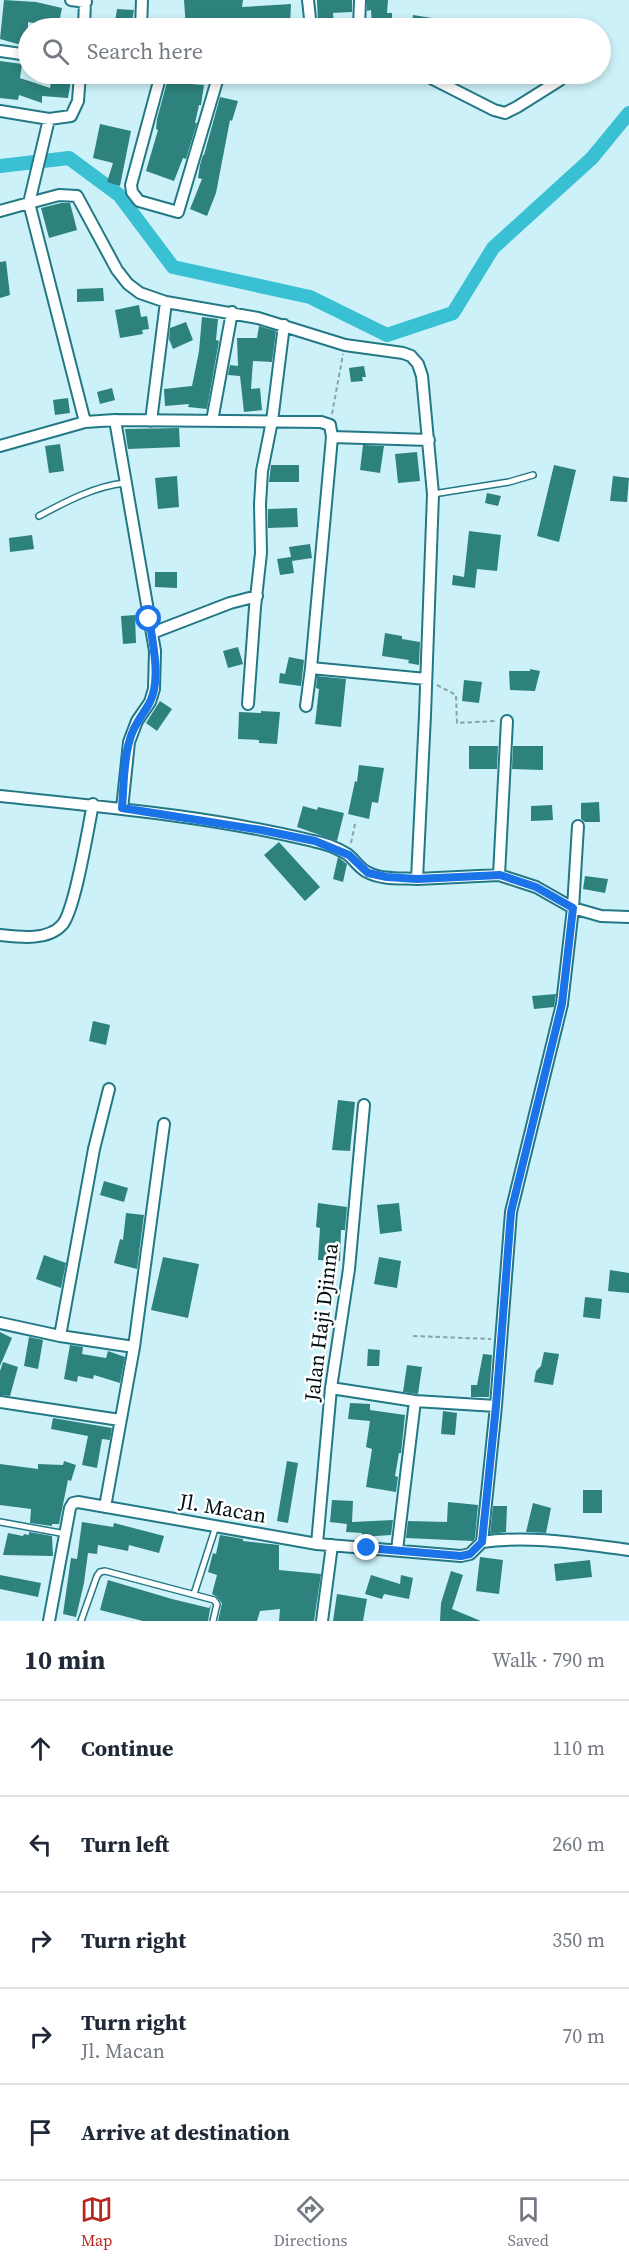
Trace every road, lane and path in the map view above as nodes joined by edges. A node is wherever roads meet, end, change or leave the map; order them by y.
1 (71, 0) edge
2 (142, 0) edge
3 (308, 0) edge
4 (360, 0) edge
5 (86, 1) edge
6 (85, 18) edge
7 (141, 18) edge
8 (310, 18) edge
9 (359, 18) edge
10 (0, 51) edge
11 (18, 54) edge
12 (79, 84) edge
13 (158, 84) edge
14 (215, 84) edge
15 (443, 84) edge
16 (554, 84) edge
17 (0, 111) edge
18 (49, 119) junction
19 (29, 203) junction
20 (0, 211) edge
21 (166, 302) junction
22 (232, 312) junction
23 (284, 325) junction
24 (345, 345) junction
25 (115, 420) junction
26 (150, 421) junction
27 (212, 421) junction
28 (272, 421) junction
29 (86, 422) junction
30 (330, 425) junction
31 (332, 437) junction
32 (429, 440) junction
33 (0, 446) edge
34 (533, 475) dead end
35 (127, 483) junction
36 (433, 494) junction
37 (39, 516) dead end
38 (257, 596) junction
39 (152, 633) junction
40 (310, 668) junction
41 (426, 679) junction
42 (248, 704) dead end
43 (306, 706) dead end
44 (507, 721) joint
45 (0, 796) edge
46 (93, 804) junction
47 (122, 808) junction
48 (355, 824) dead end
49 (578, 826) dead end
50 (349, 855) junction
51 (500, 875) junction
52 (417, 879) junction
53 (573, 908) junction
54 (629, 917) edge
55 (0, 935) edge
56 (109, 1089) dead end
57 (364, 1105) dead end
58 (164, 1124) dead end
59 (0, 1323) edge
60 (60, 1336) junction
61 (413, 1336) dead end
62 (502, 1340) junction
63 (134, 1347) junction
64 (331, 1388) junction
65 (415, 1401) junction
66 (0, 1402) edge
67 (496, 1406) junction
68 (120, 1420) junction
69 (105, 1507) junction
70 (0, 1522) edge
71 (215, 1531) junction
72 (66, 1534) junction
73 (482, 1542) junction
74 (317, 1544) junction
75 (332, 1545) junction
76 (396, 1550) junction
77 (629, 1550) edge
78 (194, 1594) junction
79 (49, 1621) edge
80 (81, 1621) edge
81 (213, 1621) edge
82 (322, 1621) edge

1 - 5 street
2 - 7 street
3 - 8 street
4 - 9 street
5 - 6 street
10 - 11 street
12 - 18 street
13 - 14 street
15 - 16 street
17 - 18 street
18 - 19 street
19 - 20 street
19 - 21 street
19 - 29 street
21 - 22 street
21 - 26 street
22 - 23 street
22 - 27 street
23 - 24 street
23 - 28 street
24 - 30 path
24 - 32 street
25 - 26 street
25 - 29 street
25 - 35 street
26 - 27 street
27 - 28 street
28 - 30 street
28 - 38 street
29 - 33 street
30 - 31 street
31 - 32 street
31 - 40 street
32 - 36 street
34 - 36 lane
35 - 37 lane
35 - 39 street
36 - 41 street
38 - 39 street
38 - 42 street
39 - 47 street
40 - 41 street
40 - 43 street
41 - 44 path
41 - 52 street
44 - 51 street
45 - 46 street
46 - 47 street
46 - 55 street
47 - 50 street
48 - 50 path
49 - 53 street
50 - 52 street
51 - 52 street
51 - 53 street
53 - 54 street
53 - 62 street
56 - 60 street
57 - 64 street, Jalan Haji Djinna
58 - 63 street
59 - 60 street
60 - 63 street
61 - 62 path
62 - 67 street
63 - 68 street
64 - 65 street
64 - 74 street, Jalan Haji Djinna
65 - 67 street
65 - 76 street
66 - 68 street
67 - 73 street
68 - 69 street
69 - 71 street, Jl. Macan
69 - 72 street, Jl. Macan
70 - 72 lane
71 - 74 street, Jl. Macan
71 - 78 lane
72 - 79 street, Jl. Macan
73 - 76 street, Jl. Macan
73 - 77 street
74 - 75 street, Jl. Macan
75 - 76 street, Jl. Macan
75 - 82 street
78 - 80 lane
78 - 81 lane

